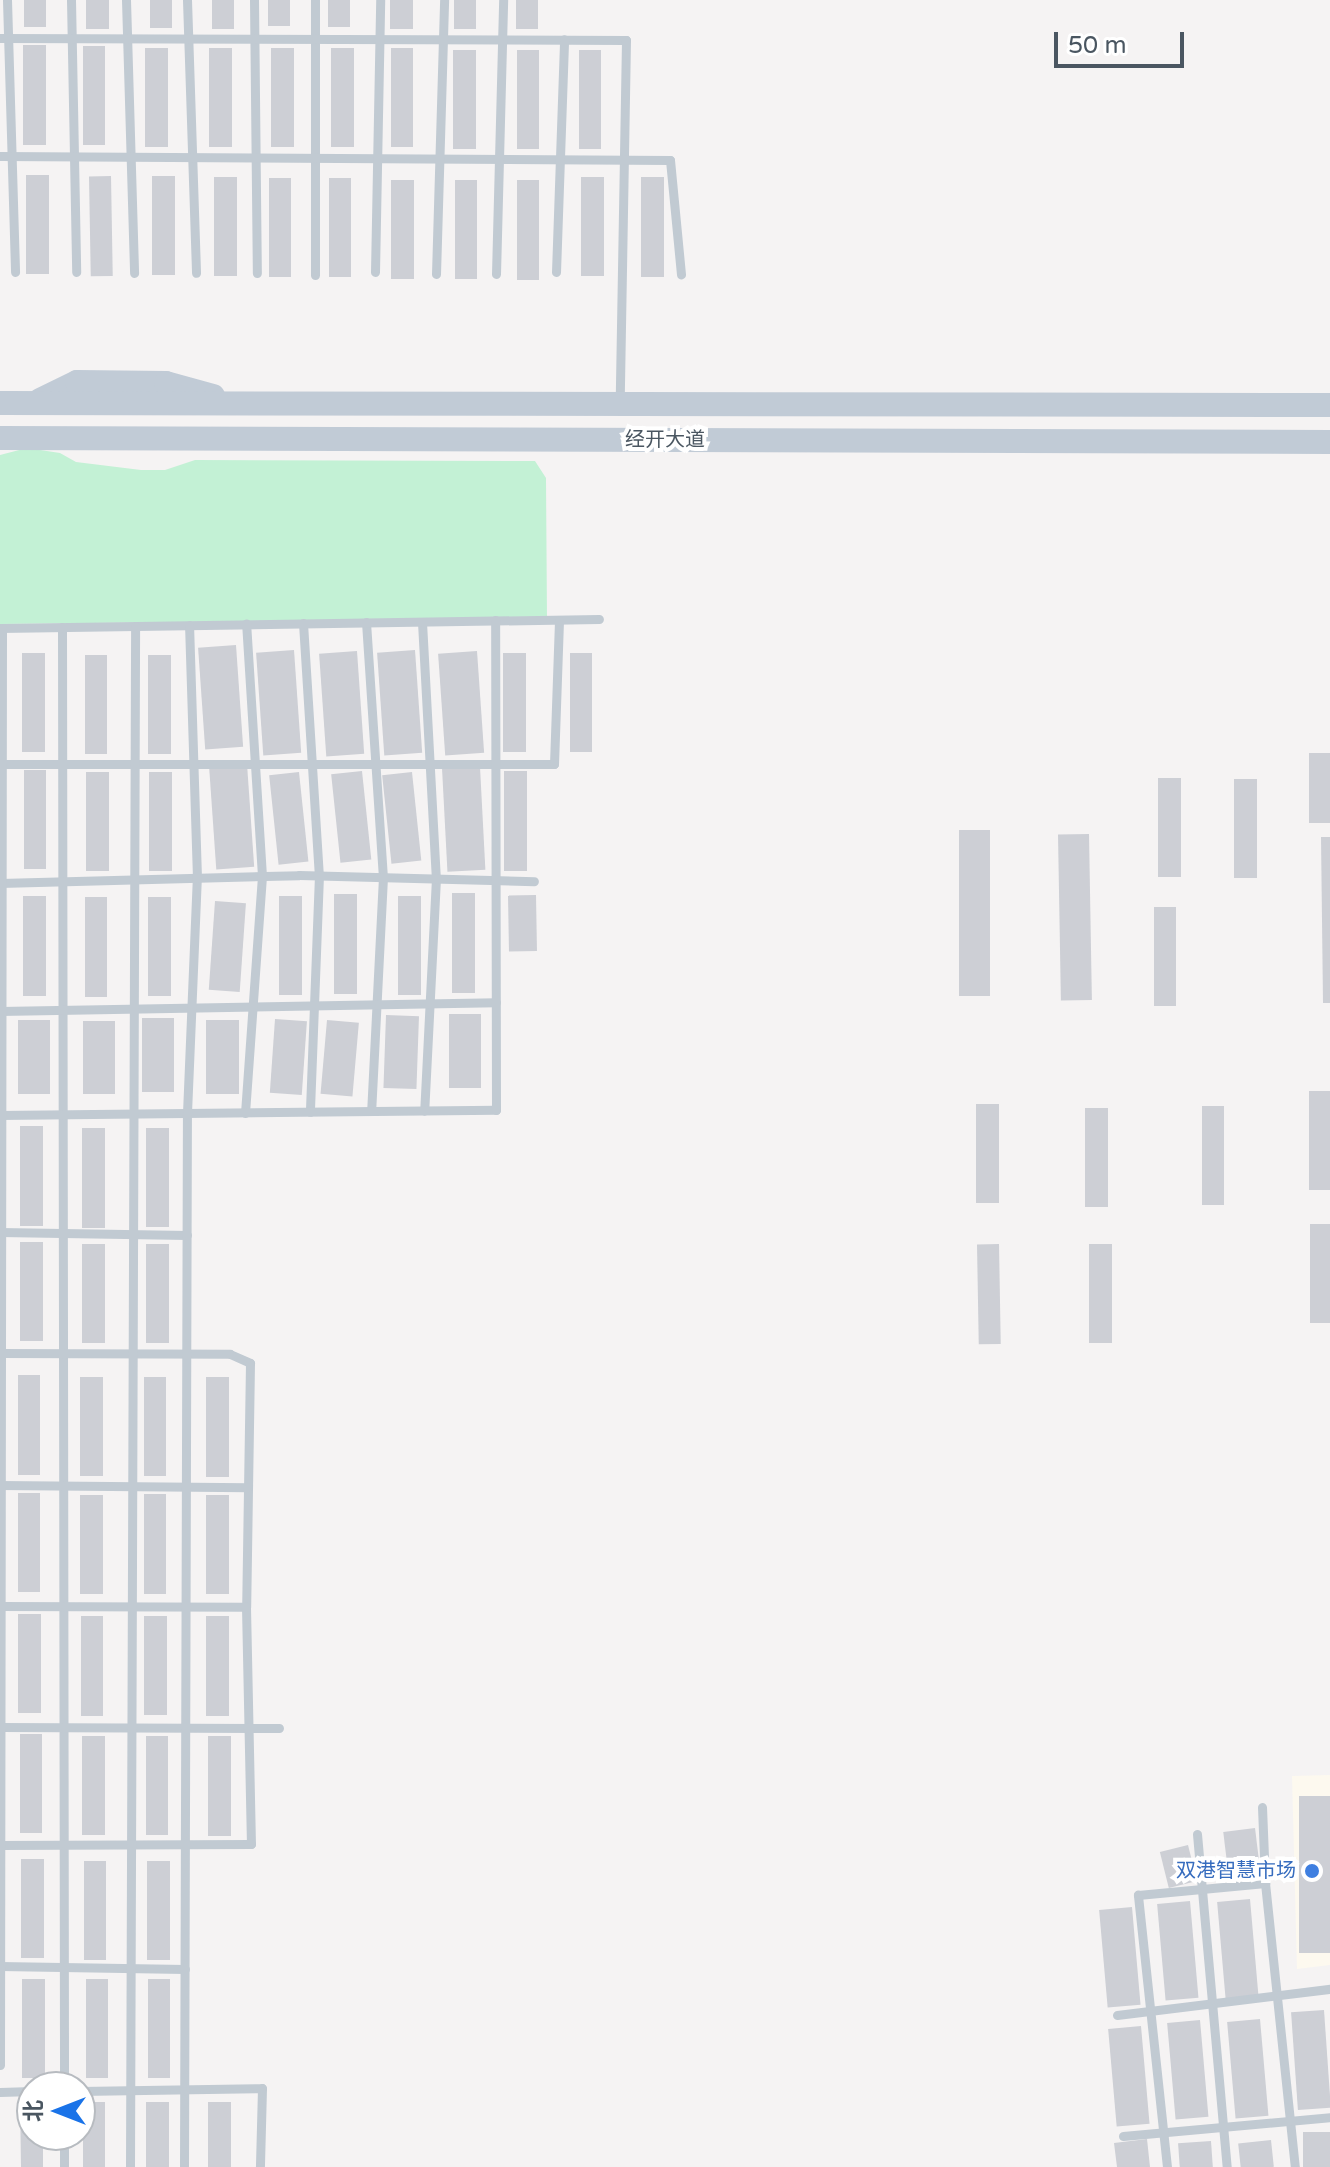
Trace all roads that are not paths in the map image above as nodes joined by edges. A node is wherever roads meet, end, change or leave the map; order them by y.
1 (7, 0) edge
2 (71, 0) edge
3 (126, 0) edge
4 (187, 0) edge
5 (254, 0) edge
6 (315, 0) edge
7 (380, 0) edge
8 (444, 0) edge
9 (503, 0) edge
10 (4, 38) edge
11 (73, 38) junction
12 (127, 39) junction
13 (189, 39) junction
14 (254, 39) junction
15 (314, 39) junction
16 (379, 39) junction
17 (443, 39) junction
18 (502, 39) junction
19 (564, 39) junction
20 (0, 156) edge
21 (15, 156) junction
22 (78, 156) junction
23 (132, 157) junction
24 (193, 157) junction
25 (253, 157) junction
26 (311, 158) junction
27 (377, 158) junction
28 (440, 158) junction
29 (498, 159) junction
30 (560, 159) junction
31 (623, 159) junction
32 (15, 272) dead end
33 (76, 272) dead end
34 (375, 272) dead end
35 (556, 272) dead end
36 (134, 273) dead end
37 (196, 273) dead end
38 (257, 273) dead end
39 (436, 274) dead end
40 (496, 274) dead end
41 (681, 274) dead end
42 (315, 275) dead end
43 (0, 393) edge
44 (0, 403) edge
45 (32, 403) junction
46 (620, 405) junction
47 (1330, 405) edge
48 (0, 438) edge
49 (41, 439) junction
50 (1330, 442) edge
51 (0, 450) edge
52 (599, 619) dead end
53 (495, 620) junction
54 (559, 620) junction
55 (366, 622) junction
56 (422, 622) junction
57 (303, 623) junction
58 (246, 624) junction
59 (189, 625) junction
60 (135, 626) junction
61 (62, 627) junction
62 (1, 628) edge
63 (1, 764) edge
64 (63, 764) junction
65 (135, 764) junction
66 (193, 764) junction
67 (255, 764) junction
68 (312, 764) junction
69 (375, 764) junction
70 (430, 764) junction
71 (495, 764) junction
72 (319, 875) junction
73 (262, 876) junction
74 (383, 877) junction
75 (197, 878) junction
76 (436, 878) junction
77 (134, 880) junction
78 (495, 880) junction
79 (534, 881) dead end
80 (63, 882) junction
81 (1, 883) edge
82 (496, 1002) junction
83 (430, 1003) junction
84 (376, 1004) junction
85 (314, 1005) junction
86 (252, 1006) junction
87 (191, 1008) junction
88 (134, 1009) junction
89 (63, 1010) junction
90 (1, 1011) edge
91 (371, 1111) junction
92 (424, 1111) junction
93 (310, 1112) junction
94 (187, 1113) junction
95 (245, 1113) junction
96 (133, 1114) junction
97 (1, 1115) edge
98 (63, 1115) junction
99 (1, 1232) edge
100 (63, 1233) junction
101 (133, 1235) junction
102 (187, 1235) junction
103 (0, 1353) edge
104 (63, 1354) junction
105 (133, 1354) junction
106 (186, 1354) junction
107 (0, 1485) edge
108 (63, 1486) junction
109 (132, 1486) junction
110 (186, 1487) junction
111 (248, 1487) junction
112 (0, 1606) edge
113 (63, 1606) junction
114 (132, 1606) junction
115 (186, 1607) junction
116 (246, 1607) junction
117 (0, 1727) edge
118 (64, 1727) junction
119 (131, 1727) junction
120 (185, 1727) junction
121 (248, 1728) junction
122 (279, 1728) dead end
123 (1262, 1807) dead end
124 (1197, 1834) dead end
125 (0, 1845) edge
126 (64, 1845) junction
127 (131, 1845) junction
128 (185, 1845) junction
129 (1265, 1883) junction
130 (1201, 1889) junction
131 (0, 1966) edge
132 (64, 1967) junction
133 (130, 1968) junction
134 (185, 1969) junction
135 (1330, 1989) edge
136 (1277, 1995) junction
137 (1210, 2003) junction
138 (1150, 2011) junction
139 (1117, 2015) dead end
140 (0, 2065) edge
141 (64, 2071) edge
142 (185, 2089) junction
143 (130, 2090) junction
144 (96, 2091) edge
145 (1330, 2117) edge
146 (1290, 2121) junction
147 (1223, 2127) junction
148 (1163, 2132) junction
149 (1123, 2136) dead end
150 (130, 2167) edge
151 (184, 2167) edge
152 (260, 2167) edge
153 (1167, 2167) edge
154 (1227, 2167) edge
155 (1295, 2167) edge

1 - 10 lane
2 - 11 lane
3 - 12 lane
4 - 13 lane
5 - 14 lane
6 - 15 lane
7 - 16 lane
8 - 17 lane
9 - 18 lane
10 - 11 lane
10 - 21 lane
11 - 12 lane
11 - 22 lane
12 - 13 lane
12 - 23 lane
13 - 14 lane
13 - 24 lane
14 - 15 lane
14 - 25 lane
15 - 16 lane
15 - 26 lane
16 - 17 lane
16 - 27 lane
17 - 18 lane
17 - 28 lane
18 - 19 lane
18 - 29 lane
19 - 30 lane
19 - 31 lane
20 - 21 lane
21 - 22 lane
21 - 32 lane
22 - 23 lane
22 - 33 lane
23 - 24 lane
23 - 36 lane
24 - 25 lane
24 - 37 lane
25 - 26 lane
25 - 38 lane
26 - 27 lane
26 - 42 lane
27 - 28 lane
27 - 34 lane
28 - 29 lane
28 - 39 lane
29 - 30 lane
29 - 40 lane
30 - 31 lane
30 - 35 lane
31 - 41 lane
31 - 46 lane
43 - 45 main road
44 - 45 main road, 经开大道
45 - 46 main road, 经开大道
46 - 47 main road, 经开大道
48 - 49 main road, 经开大道
49 - 50 main road, 经开大道
49 - 51 main road
52 - 54 lane
53 - 54 lane
53 - 56 lane
53 - 71 lane
54 - 71 lane
55 - 56 lane
55 - 57 lane
55 - 69 lane
56 - 70 lane
57 - 58 lane
57 - 68 lane
58 - 59 lane
58 - 67 lane
59 - 60 lane
59 - 66 lane
60 - 61 lane
60 - 65 lane
61 - 62 lane
61 - 64 lane
62 - 63 lane
63 - 64 lane
63 - 81 lane
64 - 65 lane
64 - 80 lane
65 - 66 lane
65 - 77 lane
66 - 67 lane
66 - 75 lane
67 - 68 lane
67 - 73 lane
68 - 69 lane
68 - 72 lane
69 - 70 lane
69 - 74 lane
70 - 71 lane
70 - 76 lane
71 - 78 lane
72 - 73 lane
72 - 74 lane
72 - 85 lane
73 - 75 lane
73 - 86 lane
74 - 76 lane
74 - 84 lane
75 - 77 lane
75 - 87 lane
76 - 78 lane
76 - 83 lane
77 - 80 lane
77 - 88 lane
78 - 79 lane
78 - 82 lane
80 - 81 lane
80 - 89 lane
81 - 90 lane
82 - 83 lane
82 - 92 lane
83 - 84 lane
83 - 92 lane
84 - 85 lane
84 - 91 lane
85 - 86 lane
85 - 93 lane
86 - 87 lane
86 - 95 lane
87 - 88 lane
87 - 94 lane
88 - 89 lane
88 - 96 lane
89 - 90 lane
89 - 98 lane
90 - 97 lane
91 - 92 lane
91 - 93 lane
93 - 95 lane
94 - 95 lane
94 - 96 lane
94 - 102 lane
96 - 98 lane
96 - 101 lane
97 - 98 lane
97 - 99 lane
98 - 100 lane
99 - 100 lane
99 - 103 lane
100 - 101 lane
100 - 104 lane
101 - 102 lane
101 - 105 lane
102 - 106 lane
103 - 104 lane
103 - 107 lane
104 - 105 lane
104 - 108 lane
105 - 106 lane
105 - 109 lane
106 - 110 lane
106 - 111 lane
107 - 108 lane
107 - 112 lane
108 - 109 lane
108 - 113 lane
109 - 110 lane
109 - 114 lane
110 - 111 lane
110 - 115 lane
111 - 116 lane
112 - 113 lane
112 - 117 lane
113 - 114 lane
113 - 118 lane
114 - 115 lane
114 - 119 lane
115 - 116 lane
115 - 120 lane
116 - 121 lane
117 - 118 lane
117 - 125 lane
118 - 119 lane
118 - 126 lane
119 - 120 lane
119 - 127 lane
120 - 121 lane
120 - 128 lane
121 - 122 lane
121 - 128 lane
123 - 129 lane
124 - 130 lane
125 - 126 lane
125 - 131 lane
126 - 127 lane
126 - 132 lane
127 - 128 lane
127 - 133 lane
128 - 134 lane
129 - 130 lane
129 - 136 lane
130 - 137 lane
130 - 138 lane
131 - 132 lane
131 - 140 lane
132 - 133 lane
132 - 141 lane
133 - 134 lane
133 - 143 lane
134 - 142 lane
135 - 136 lane
136 - 137 lane
136 - 146 lane
137 - 138 lane
137 - 147 lane
138 - 139 lane
138 - 148 lane
142 - 143 lane
142 - 151 lane
142 - 152 lane
143 - 144 lane
143 - 150 lane
145 - 146 lane
146 - 147 lane
146 - 155 lane
147 - 148 lane
147 - 154 lane
148 - 149 lane
148 - 153 lane

